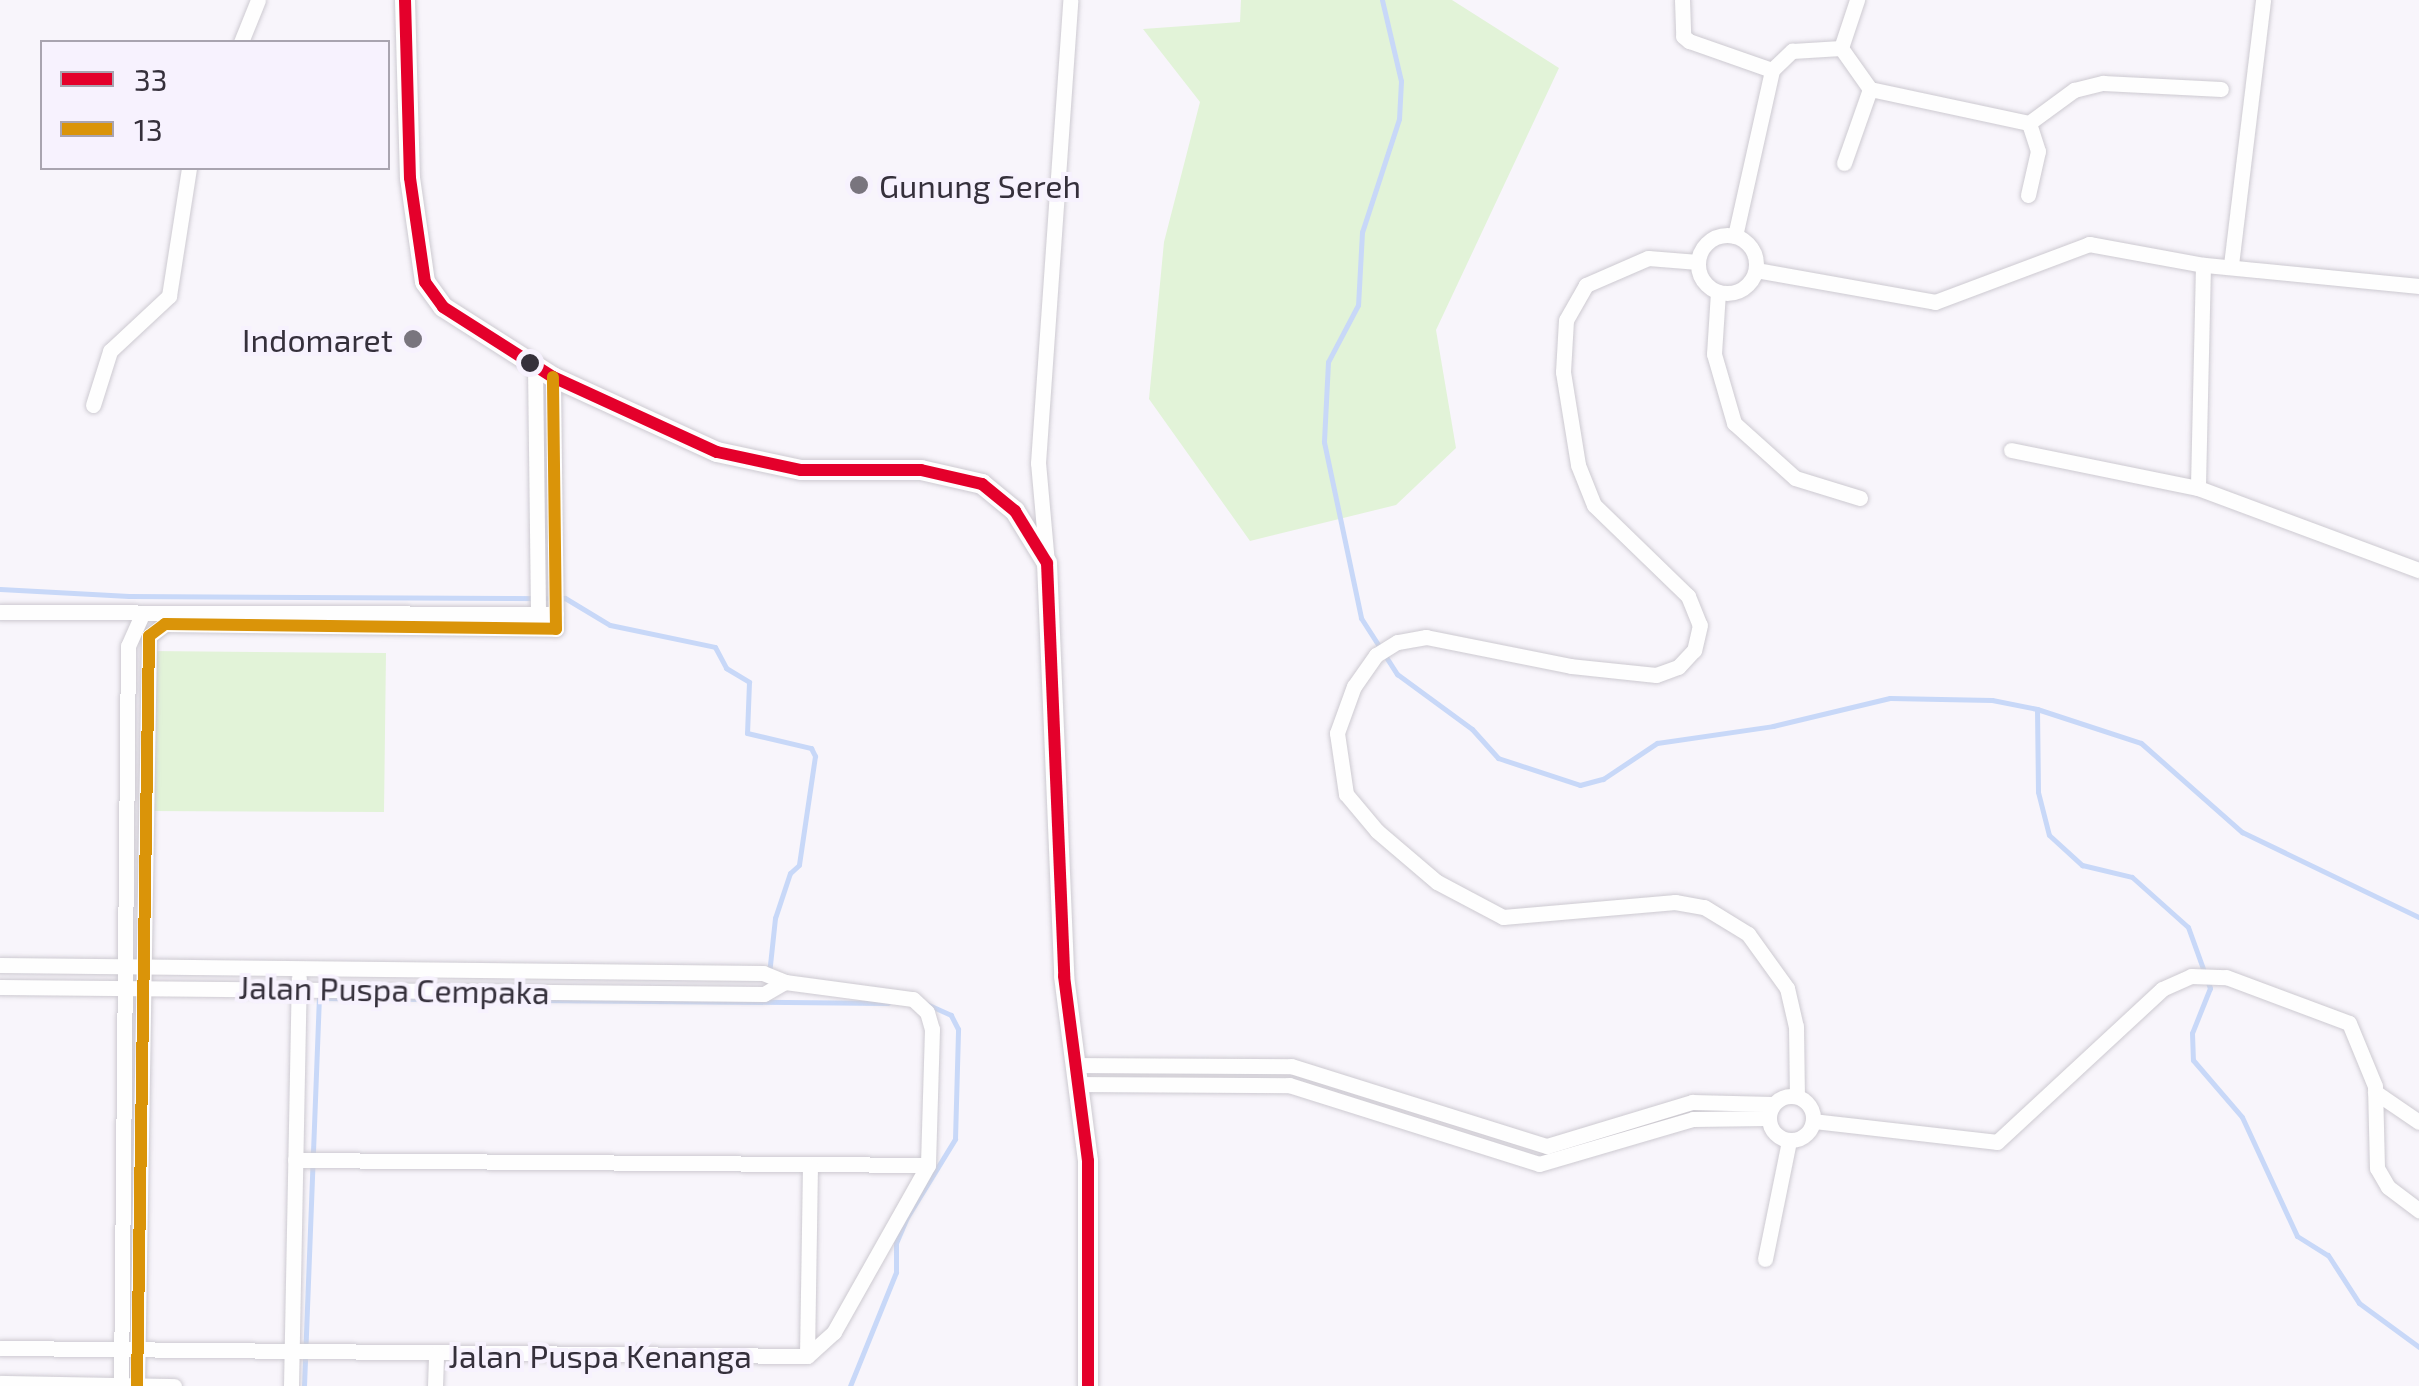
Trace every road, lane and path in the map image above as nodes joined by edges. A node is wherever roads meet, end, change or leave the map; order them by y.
1 (258, 0) edge
2 (405, 0) edge
3 (1070, 0) edge
4 (1682, 0) edge
5 (1856, 0) edge
6 (2263, 0) edge
7 (242, 40) edge
8 (1841, 48) junction
9 (1772, 70) junction
10 (1870, 89) junction
11 (2221, 90) dead end
12 (2029, 123) junction
13 (1844, 164) dead end
14 (190, 170) edge
15 (2028, 196) dead end
16 (1735, 236) junction
17 (1698, 262) junction
18 (2203, 265) junction
19 (2231, 265) junction
20 (1756, 270) junction
21 (2419, 286) edge
22 (1718, 292) junction
23 (544, 372) junction
24 (93, 405) dead end
25 (2011, 450) dead end
26 (2198, 488) junction
27 (1860, 498) dead end
28 (1047, 563) junction
29 (2419, 570) edge
30 (0, 612) edge
31 (142, 614) junction
32 (538, 621) junction
33 (128, 646) junction
34 (146, 646) junction
35 (133, 964) junction
36 (0, 965) edge
37 (299, 970) junction
38 (616, 972) junction
39 (763, 973) junction
40 (785, 982) junction
41 (0, 986) edge
42 (133, 986) junction
43 (299, 989) junction
44 (616, 992) junction
45 (764, 994) junction
46 (1078, 1074) junction
47 (2374, 1092) junction
48 (1797, 1096) junction
49 (1771, 1111) junction
50 (1455, 1120) junction
51 (1813, 1122) junction
52 (2419, 1122) edge
53 (1448, 1138) junction
54 (1789, 1140) junction
55 (295, 1160) junction
56 (928, 1165) junction
57 (810, 1166) junction
58 (2419, 1210) edge
59 (1765, 1259) dead end
60 (0, 1348) edge
61 (129, 1349) junction
62 (291, 1352) junction
63 (436, 1354) junction
64 (807, 1356) junction
65 (0, 1383) edge
66 (129, 1385) edge
67 (174, 1386) edge
68 (291, 1386) edge
69 (436, 1386) edge
70 (1088, 1386) edge

1 - 7 street
2 - 23 main road
3 - 28 street
4 - 9 street
5 - 8 street
6 - 19 street
8 - 9 street
8 - 10 street
9 - 16 street
10 - 12 street
10 - 13 street
11 - 12 street
12 - 15 street
14 - 24 street
16 - 17 street
16 - 20 street
17 - 22 street
17 - 48 street
18 - 19 street
18 - 20 street
18 - 26 street
19 - 21 street
20 - 22 street
22 - 27 street
23 - 28 main road
23 - 32 street
23 - 32 street
25 - 26 street
26 - 29 street
28 - 46 main road
30 - 31 street
31 - 32 street
31 - 33 street
32 - 34 street
33 - 34 street
33 - 35 street
34 - 35 street
35 - 36 street, Jalan Puspa Cempaka
35 - 37 street, Jalan Puspa Cempaka
35 - 42 street
37 - 38 street, Jalan Puspa Cempaka
37 - 43 street
38 - 39 street, Jalan Puspa Cempaka
38 - 44 street
39 - 40 street, Jalan Puspa Cempaka
39 - 45 street
40 - 45 street
40 - 56 street, Jalan Puspa Cempaka
41 - 42 street, Jalan Puspa Cempaka
42 - 43 street, Jalan Puspa Cempaka
42 - 61 street
43 - 44 street, Jalan Puspa Cempaka
43 - 55 street
44 - 45 street, Jalan Puspa Cempaka
46 - 50 street
46 - 53 street
46 - 70 main road
47 - 51 street
47 - 52 street
47 - 58 street
48 - 49 street
48 - 51 street
49 - 50 street
49 - 53 street
49 - 54 street
50 - 53 street
51 - 54 street
54 - 59 street
55 - 57 street
55 - 62 street
56 - 57 street
56 - 64 street
57 - 64 street
60 - 61 street, Jalan Puspa Kenanga
61 - 62 street, Jalan Puspa Kenanga
61 - 66 street
62 - 63 street, Jalan Puspa Kenanga
62 - 68 street
63 - 64 street, Jalan Puspa Kenanga
63 - 69 street
65 - 66 street
66 - 67 street

